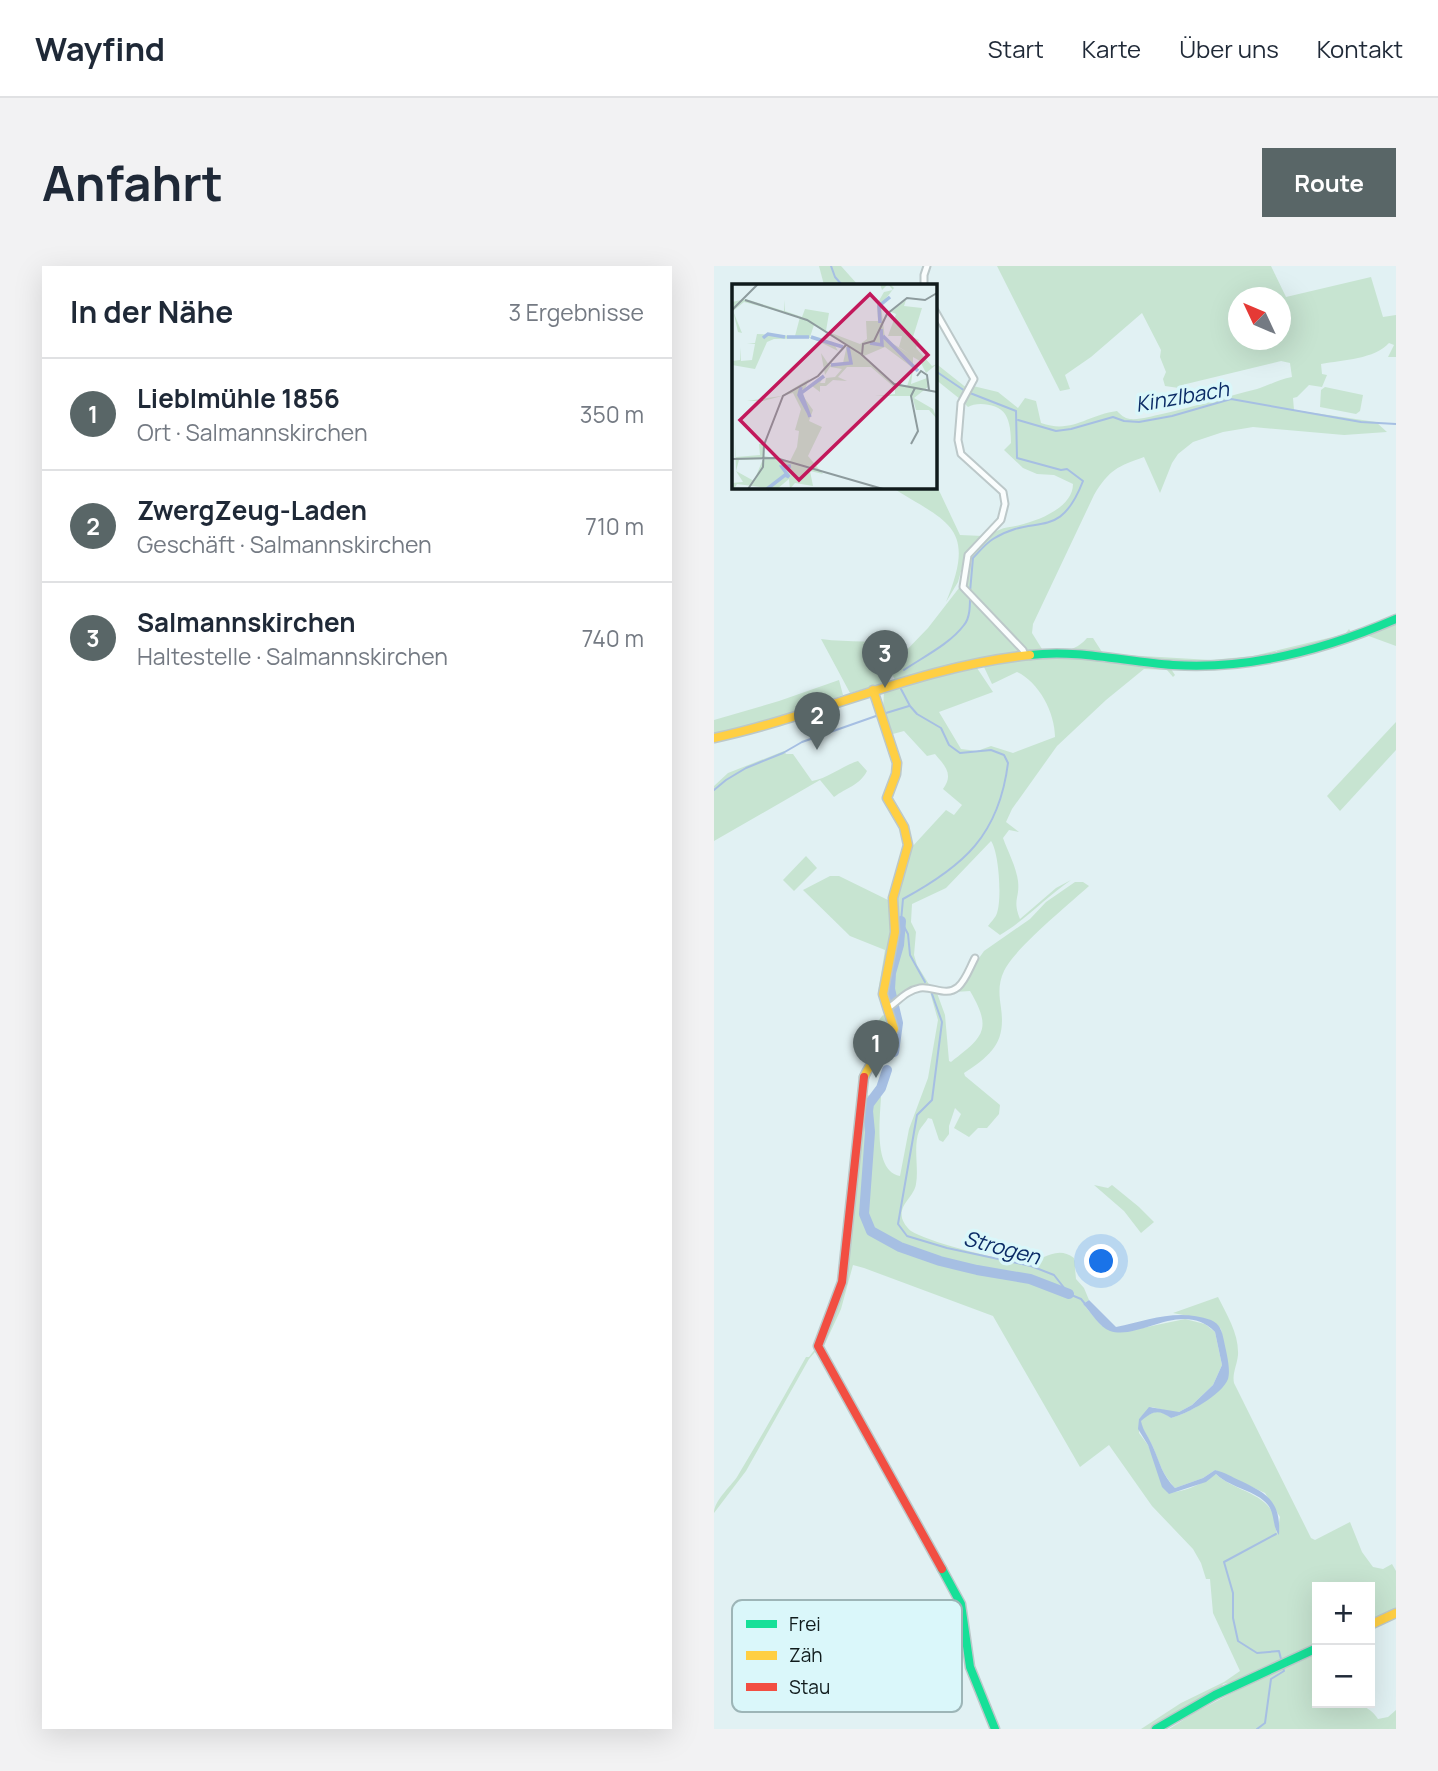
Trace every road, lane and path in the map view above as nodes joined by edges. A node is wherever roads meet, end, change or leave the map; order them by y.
1 (927, 266) edge
2 (924, 284) edge
3 (936, 313) edge
4 (1396, 619) edge
5 (1025, 654) junction
6 (873, 690) junction
7 (714, 738) edge
8 (975, 958) dead end
9 (890, 1008) junction
10 (959, 1600) edge
11 (962, 1611) edge
12 (1396, 1613) edge
13 (1375, 1623) edge
14 (1312, 1650) edge
15 (995, 1729) edge
16 (1156, 1729) edge

1 - 2 street
3 - 5 street
4 - 5 street
5 - 6 street
6 - 7 street
6 - 9 street
8 - 9 street
9 - 10 street
11 - 15 street
12 - 13 street
14 - 16 street

